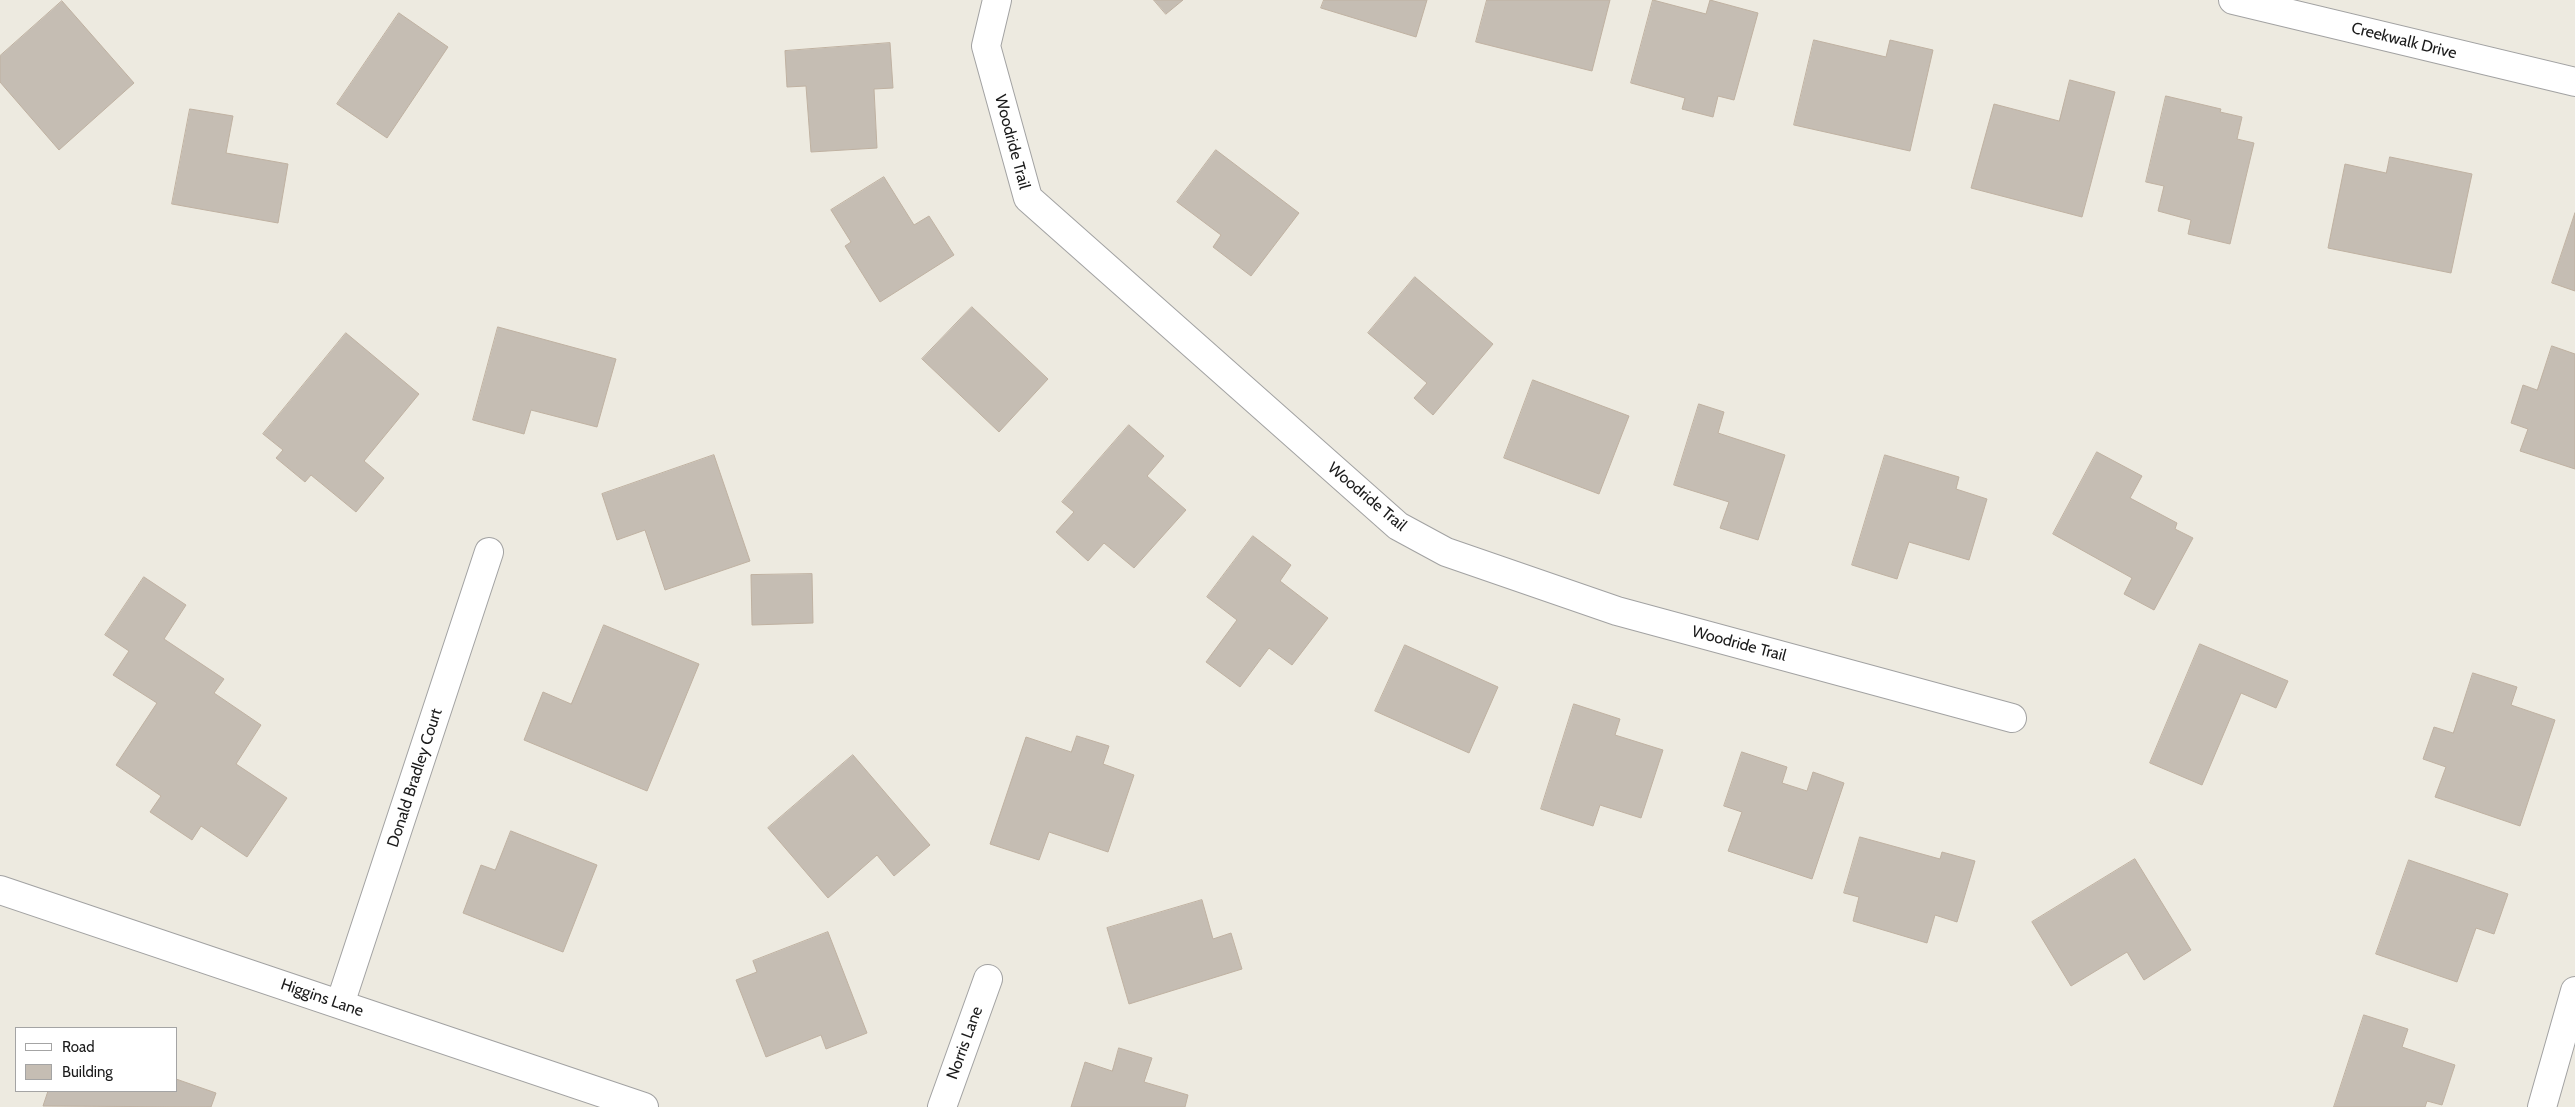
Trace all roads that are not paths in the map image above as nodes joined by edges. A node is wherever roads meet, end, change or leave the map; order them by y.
1 (997, 0) edge
2 (2235, 0) edge
3 (2575, 82) edge
4 (489, 552) dead end
5 (2012, 718) dead end
6 (0, 890) edge
7 (988, 979) dead end
8 (2575, 991) edge
9 (340, 1004) junction
10 (644, 1107) edge
11 (942, 1107) edge
12 (2542, 1107) edge

1 - 5 street, Woodride Trail
2 - 3 street, Creekwalk Drive
4 - 9 street, Donald Bradley Court
6 - 9 street, Higgins Lane
7 - 11 street, Norris Lane
8 - 12 street
9 - 10 street, Higgins Lane

